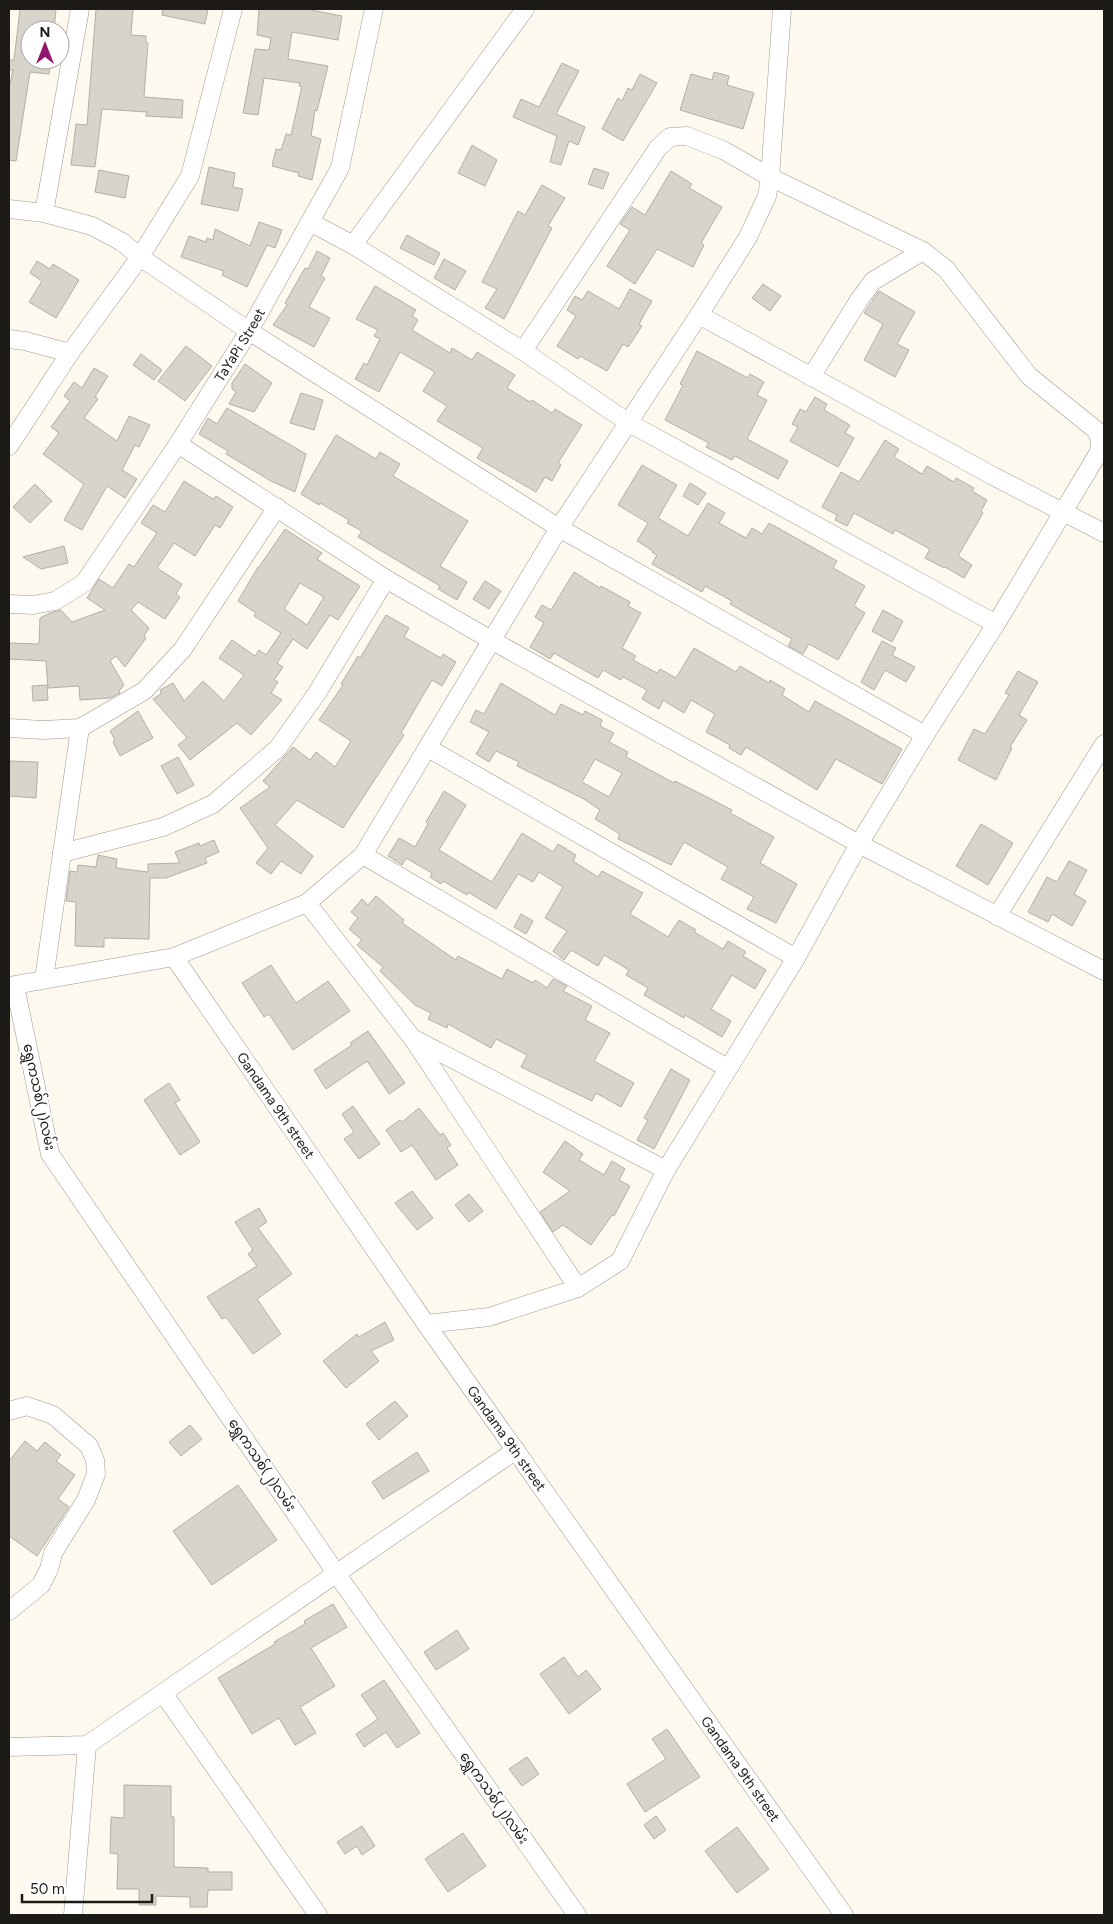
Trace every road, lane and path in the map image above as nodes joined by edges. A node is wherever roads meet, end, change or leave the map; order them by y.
1 (80, 9) edge
2 (233, 9) edge
3 (374, 9) edge
4 (525, 9) edge
5 (782, 9) edge
6 (770, 177) junction
7 (9, 209) edge
8 (44, 213) junction
9 (310, 222) junction
10 (353, 245) junction
11 (923, 251) junction
12 (140, 257) junction
13 (699, 315) junction
14 (249, 332) junction
15 (9, 339) edge
16 (523, 351) junction
17 (70, 353) junction
18 (810, 377) junction
19 (629, 423) junction
20 (178, 444) junction
21 (9, 446) edge
22 (277, 507) junction
23 (1062, 511) junction
24 (559, 528) junction
25 (1104, 533) edge
26 (386, 579) junction
27 (9, 604) edge
28 (996, 624) junction
29 (491, 640) junction
30 (9, 728) edge
31 (80, 728) junction
32 (925, 735) junction
33 (1104, 744) edge
34 (428, 748) junction
35 (859, 844) junction
36 (62, 853) junction
37 (363, 855) junction
38 (307, 903) junction
39 (997, 916) junction
40 (174, 957) junction
41 (796, 958) junction
42 (1104, 971) edge
43 (44, 979) junction
44 (12, 986) edge
45 (413, 1039) junction
46 (727, 1068) junction
47 (666, 1170) junction
48 (578, 1288) junction
49 (426, 1324) junction
50 (9, 1411) edge
51 (516, 1450) junction
52 (336, 1573) junction
53 (9, 1611) edge
54 (164, 1692) junction
55 (87, 1745) junction
56 (9, 1747) edge
57 (842, 1913) edge
58 (73, 1915) edge
59 (318, 1915) edge
60 (577, 1915) edge

1 - 8 street
2 - 12 street
3 - 9 street, TaYaPi Street
4 - 10 street
5 - 6 street
6 - 11 street
6 - 13 street
6 - 16 street
7 - 8 street
8 - 12 street
9 - 10 street
9 - 14 street, TaYaPi Street
10 - 16 street
11 - 18 street
11 - 23 street
12 - 14 street
12 - 17 street
13 - 18 street
13 - 19 street
14 - 20 street, TaYaPi Street
14 - 24 street
15 - 17 street
16 - 19 street
17 - 21 street
18 - 23 street
19 - 24 street
19 - 28 street
20 - 22 street
20 - 27 street, TaYaPi Street
22 - 26 street
22 - 31 street
23 - 25 street
23 - 28 street
24 - 29 street
24 - 32 street
26 - 29 street
26 - 36 street
28 - 32 street
29 - 34 street
29 - 35 street
30 - 31 street
31 - 36 street
32 - 35 street
33 - 39 street
34 - 37 street
34 - 41 street
35 - 39 street
35 - 41 street
36 - 43 street
37 - 38 street
37 - 46 street
38 - 40 street
38 - 45 street
39 - 42 street
40 - 43 street
40 - 49 street, Gandama 9th street
41 - 46 street
43 - 44 street
44 - 52 street, ရွှေကသစ်(၂)လမ်း
45 - 47 street
45 - 48 street
46 - 47 street
47 - 48 street
48 - 49 street
49 - 51 street, Gandama 9th street
50 - 53 street
51 - 52 street
51 - 57 street, Gandama 9th street
52 - 54 street
52 - 60 street, ရွှေကသစ်(၂)လမ်း
54 - 55 street
54 - 59 street
55 - 56 street
55 - 58 street

